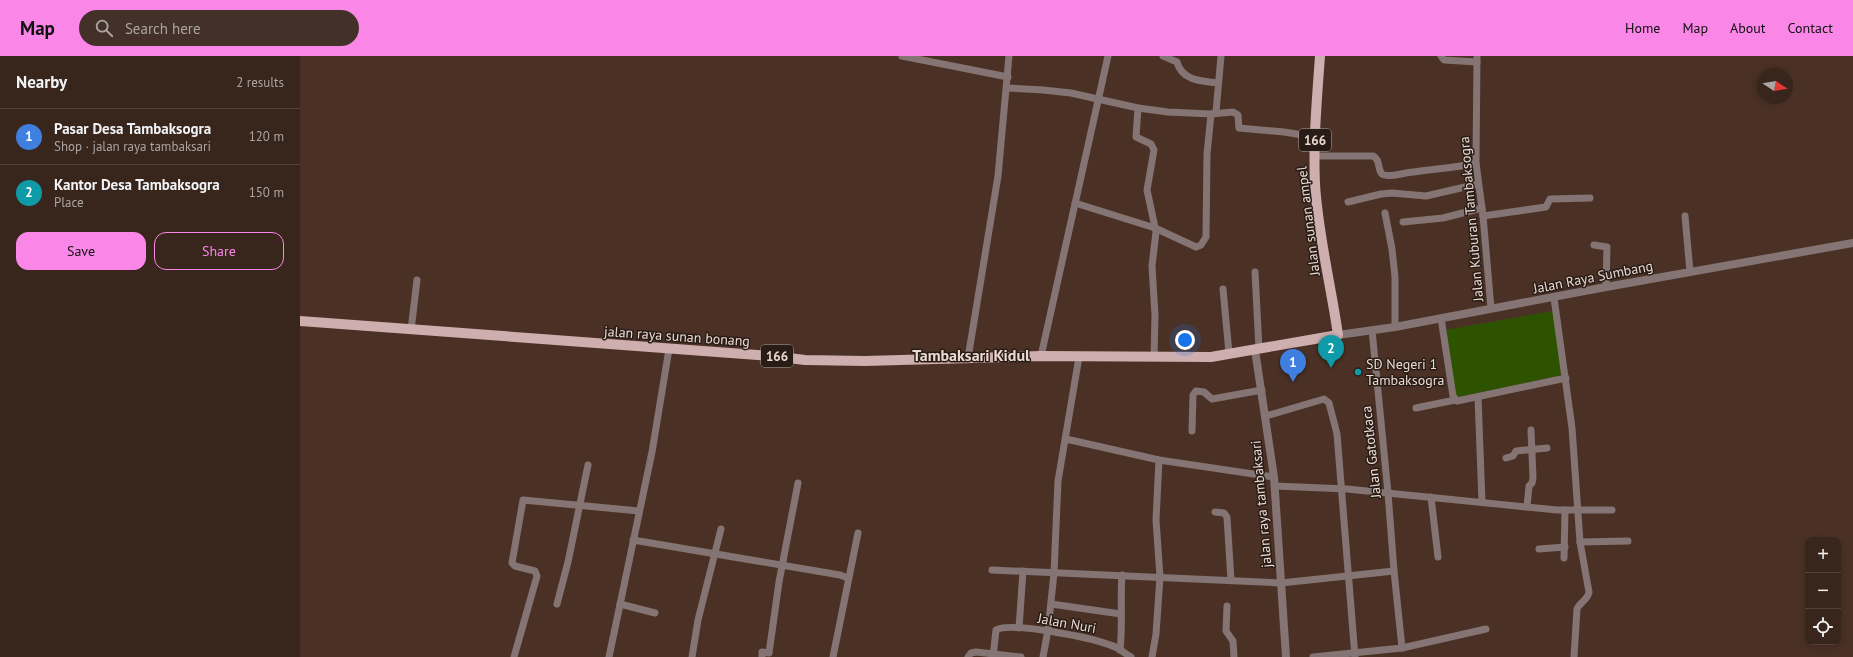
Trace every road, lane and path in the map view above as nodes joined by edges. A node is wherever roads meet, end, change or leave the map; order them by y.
1 (902, 56) edge
2 (1010, 56) edge
3 (1108, 56) edge
4 (1163, 56) edge
5 (1221, 56) edge
6 (1320, 56) edge
7 (1441, 56) edge
8 (1178, 59) edge
9 (1477, 59) edge
10 (1008, 77) junction
11 (1218, 83) junction
12 (1007, 88) junction
13 (1098, 99) junction
14 (1138, 108) junction
15 (1214, 113) junction
16 (1315, 137) junction
17 (1315, 156) junction
18 (1476, 163) junction
19 (1478, 184) junction
20 (1590, 198) dead end
21 (1348, 202) dead end
22 (1075, 203) junction
23 (1482, 208) junction
24 (1385, 213) dead end
25 (1483, 216) junction
26 (1685, 216) dead end
27 (1402, 222) dead end
28 (1155, 228) junction
29 (1853, 243) edge
30 (1594, 245) dead end
31 (1255, 272) dead end
32 (1690, 272) junction
33 (417, 280) dead end
34 (1606, 287) junction
35 (1223, 289) dead end
36 (1554, 298) junction
37 (1491, 308) junction
38 (1441, 318) junction
39 (300, 321) edge
40 (1395, 327) junction
41 (411, 330) junction
42 (1372, 330) junction
43 (1338, 335) junction
44 (669, 349) junction
45 (1257, 349) junction
46 (1229, 353) junction
47 (1041, 356) junction
48 (1079, 357) junction
49 (1154, 357) junction
50 (968, 358) junction
51 (1566, 378) junction
52 (1262, 390) junction
53 (1478, 397) junction
54 (1455, 400) junction
55 (1416, 408) dead end
56 (1266, 416) junction
57 (1531, 430) dead end
58 (1192, 431) dead end
59 (1066, 439) junction
60 (1546, 448) dead end
61 (1532, 450) junction
62 (1506, 458) dead end
63 (1159, 460) junction
64 (588, 465) dead end
65 (1274, 477) junction
66 (798, 483) dead end
67 (1275, 486) junction
68 (1342, 488) junction
69 (1388, 493) junction
70 (1431, 497) junction
71 (1482, 502) junction
72 (580, 504) junction
73 (1527, 508) junction
74 (1565, 510) junction
75 (1578, 510) junction
76 (1612, 510) dead end
77 (639, 511) junction
78 (1215, 512) dead end
79 (721, 528) dead end
80 (858, 533) dead end
81 (634, 540) junction
82 (1628, 541) dead end
83 (1580, 542) junction
84 (1564, 547) junction
85 (1539, 549) dead end
86 (714, 555) junction
87 (1438, 557) dead end
88 (1564, 558) dead end
89 (782, 565) junction
90 (992, 570) dead end
91 (1023, 571) junction
92 (1394, 571) junction
93 (1054, 572) junction
94 (1122, 575) junction
95 (1349, 576) junction
96 (1160, 577) junction
97 (848, 578) junction
98 (1231, 580) junction
99 (1281, 583) junction
100 (557, 604) dead end
101 (620, 604) junction
102 (1051, 604) junction
103 (1228, 606) dead end
104 (656, 613) dead end
105 (1121, 614) junction
106 (1019, 628) junction
107 (1486, 629) dead end
108 (1048, 630) junction
109 (1402, 648) junction
110 (1120, 650) junction
111 (994, 655) edge
112 (1355, 655) edge
113 (612, 656) edge
114 (514, 657) edge
115 (692, 657) edge
116 (762, 657) edge
117 (833, 657) edge
118 (968, 657) edge
119 (1021, 657) edge
120 (1043, 657) edge
121 (1131, 657) edge
122 (1152, 657) edge
123 (1234, 657) edge
124 (1286, 657) edge
125 (1313, 657) edge
126 (1574, 657) edge

1 - 10 street
2 - 10 street
3 - 13 street
4 - 8 street
5 - 11 street
6 - 16 main road, Jalan sunan ampel / 166
7 - 9 street
8 - 11 street
9 - 18 street, Jalan Kuburan Tambaksogra
10 - 12 street
11 - 15 street
12 - 13 street
12 - 50 street
13 - 14 street
13 - 22 street
14 - 15 street
14 - 28 street
15 - 16 street
15 - 28 street
16 - 17 main road, Jalan sunan ampel / 166
17 - 18 street
17 - 43 main road, Jalan sunan ampel / 166
18 - 19 street, Jalan Kuburan Tambaksogra
19 - 21 street
19 - 23 street, Jalan Kuburan Tambaksogra
20 - 25 street
22 - 28 street
22 - 47 street
23 - 25 street, Jalan Kuburan Tambaksogra
23 - 27 street
24 - 40 street
25 - 37 street, Jalan Kuburan Tambaksogra
26 - 32 street
28 - 49 street
29 - 32 street, Jalan Raya Sumbang
30 - 34 street
31 - 45 street
32 - 34 street, Jalan Raya Sumbang
33 - 41 street
34 - 36 street, Jalan Raya Sumbang
35 - 46 street
36 - 37 street, Jalan Raya Sumbang
36 - 51 street
37 - 38 street, Jalan Raya Sumbang
38 - 40 street, Jalan Raya Sumbang
38 - 54 street
39 - 41 main road, jalan raya sunan bonang / 166
40 - 42 street, Jalan Raya Sumbang
41 - 44 main road, jalan raya sunan bonang / 166
42 - 43 street, Jalan Raya Sumbang
42 - 69 street, Jalan Gatotkaca
43 - 45 main road, jalan raya sunan bonang / 166
44 - 50 main road, jalan raya sunan bonang / 166
44 - 77 street
45 - 46 main road, jalan raya sunan bonang / 166
45 - 52 street, jalan raya tambaksari
46 - 49 main road, jalan raya sunan bonang / 166
47 - 48 main road, jalan raya sunan bonang / 166
47 - 50 main road, jalan raya sunan bonang / 166
48 - 49 main road, jalan raya sunan bonang / 166
48 - 59 street
51 - 53 street
51 - 75 street
52 - 56 street, jalan raya tambaksari
52 - 58 street
53 - 54 street
53 - 71 street
54 - 55 street
56 - 65 street, jalan raya tambaksari
56 - 68 street
57 - 61 street
59 - 63 street
59 - 93 street
60 - 61 street
61 - 62 street
61 - 73 street
63 - 65 street
63 - 96 street
64 - 72 street
65 - 67 street, jalan raya tambaksari
66 - 89 street
67 - 68 street
67 - 99 street, jalan raya tambaksari
68 - 69 street
68 - 95 street
69 - 70 street
69 - 92 street, Jalan Gatotkaca
70 - 71 street
70 - 87 street
71 - 73 street
72 - 77 street
72 - 100 street
72 - 114 street
73 - 74 street
74 - 75 street
74 - 84 street
75 - 76 street
75 - 83 street
77 - 81 street
78 - 98 street
79 - 86 street
80 - 97 street
81 - 86 street
81 - 101 street
82 - 83 street
83 - 126 street
84 - 85 street
84 - 88 street
86 - 89 street
86 - 115 street
89 - 97 street
89 - 116 street
90 - 91 street
91 - 93 street
91 - 106 street
92 - 95 street
92 - 109 street, Jalan Gatotkaca
93 - 94 street
93 - 102 street
94 - 96 street
94 - 105 street
95 - 99 street
95 - 112 street
96 - 98 street
96 - 122 street
97 - 117 street
98 - 99 street
99 - 124 street, jalan raya tambaksari
101 - 104 street
101 - 113 street
102 - 105 street
102 - 108 street
103 - 123 street
105 - 110 street
106 - 108 street, Jalan Nuri
106 - 111 street, Jalan Nuri
107 - 109 street
108 - 110 street, Jalan Nuri
108 - 120 street
109 - 112 street
110 - 121 street, Jalan Nuri
111 - 118 street
111 - 119 street
112 - 125 street

